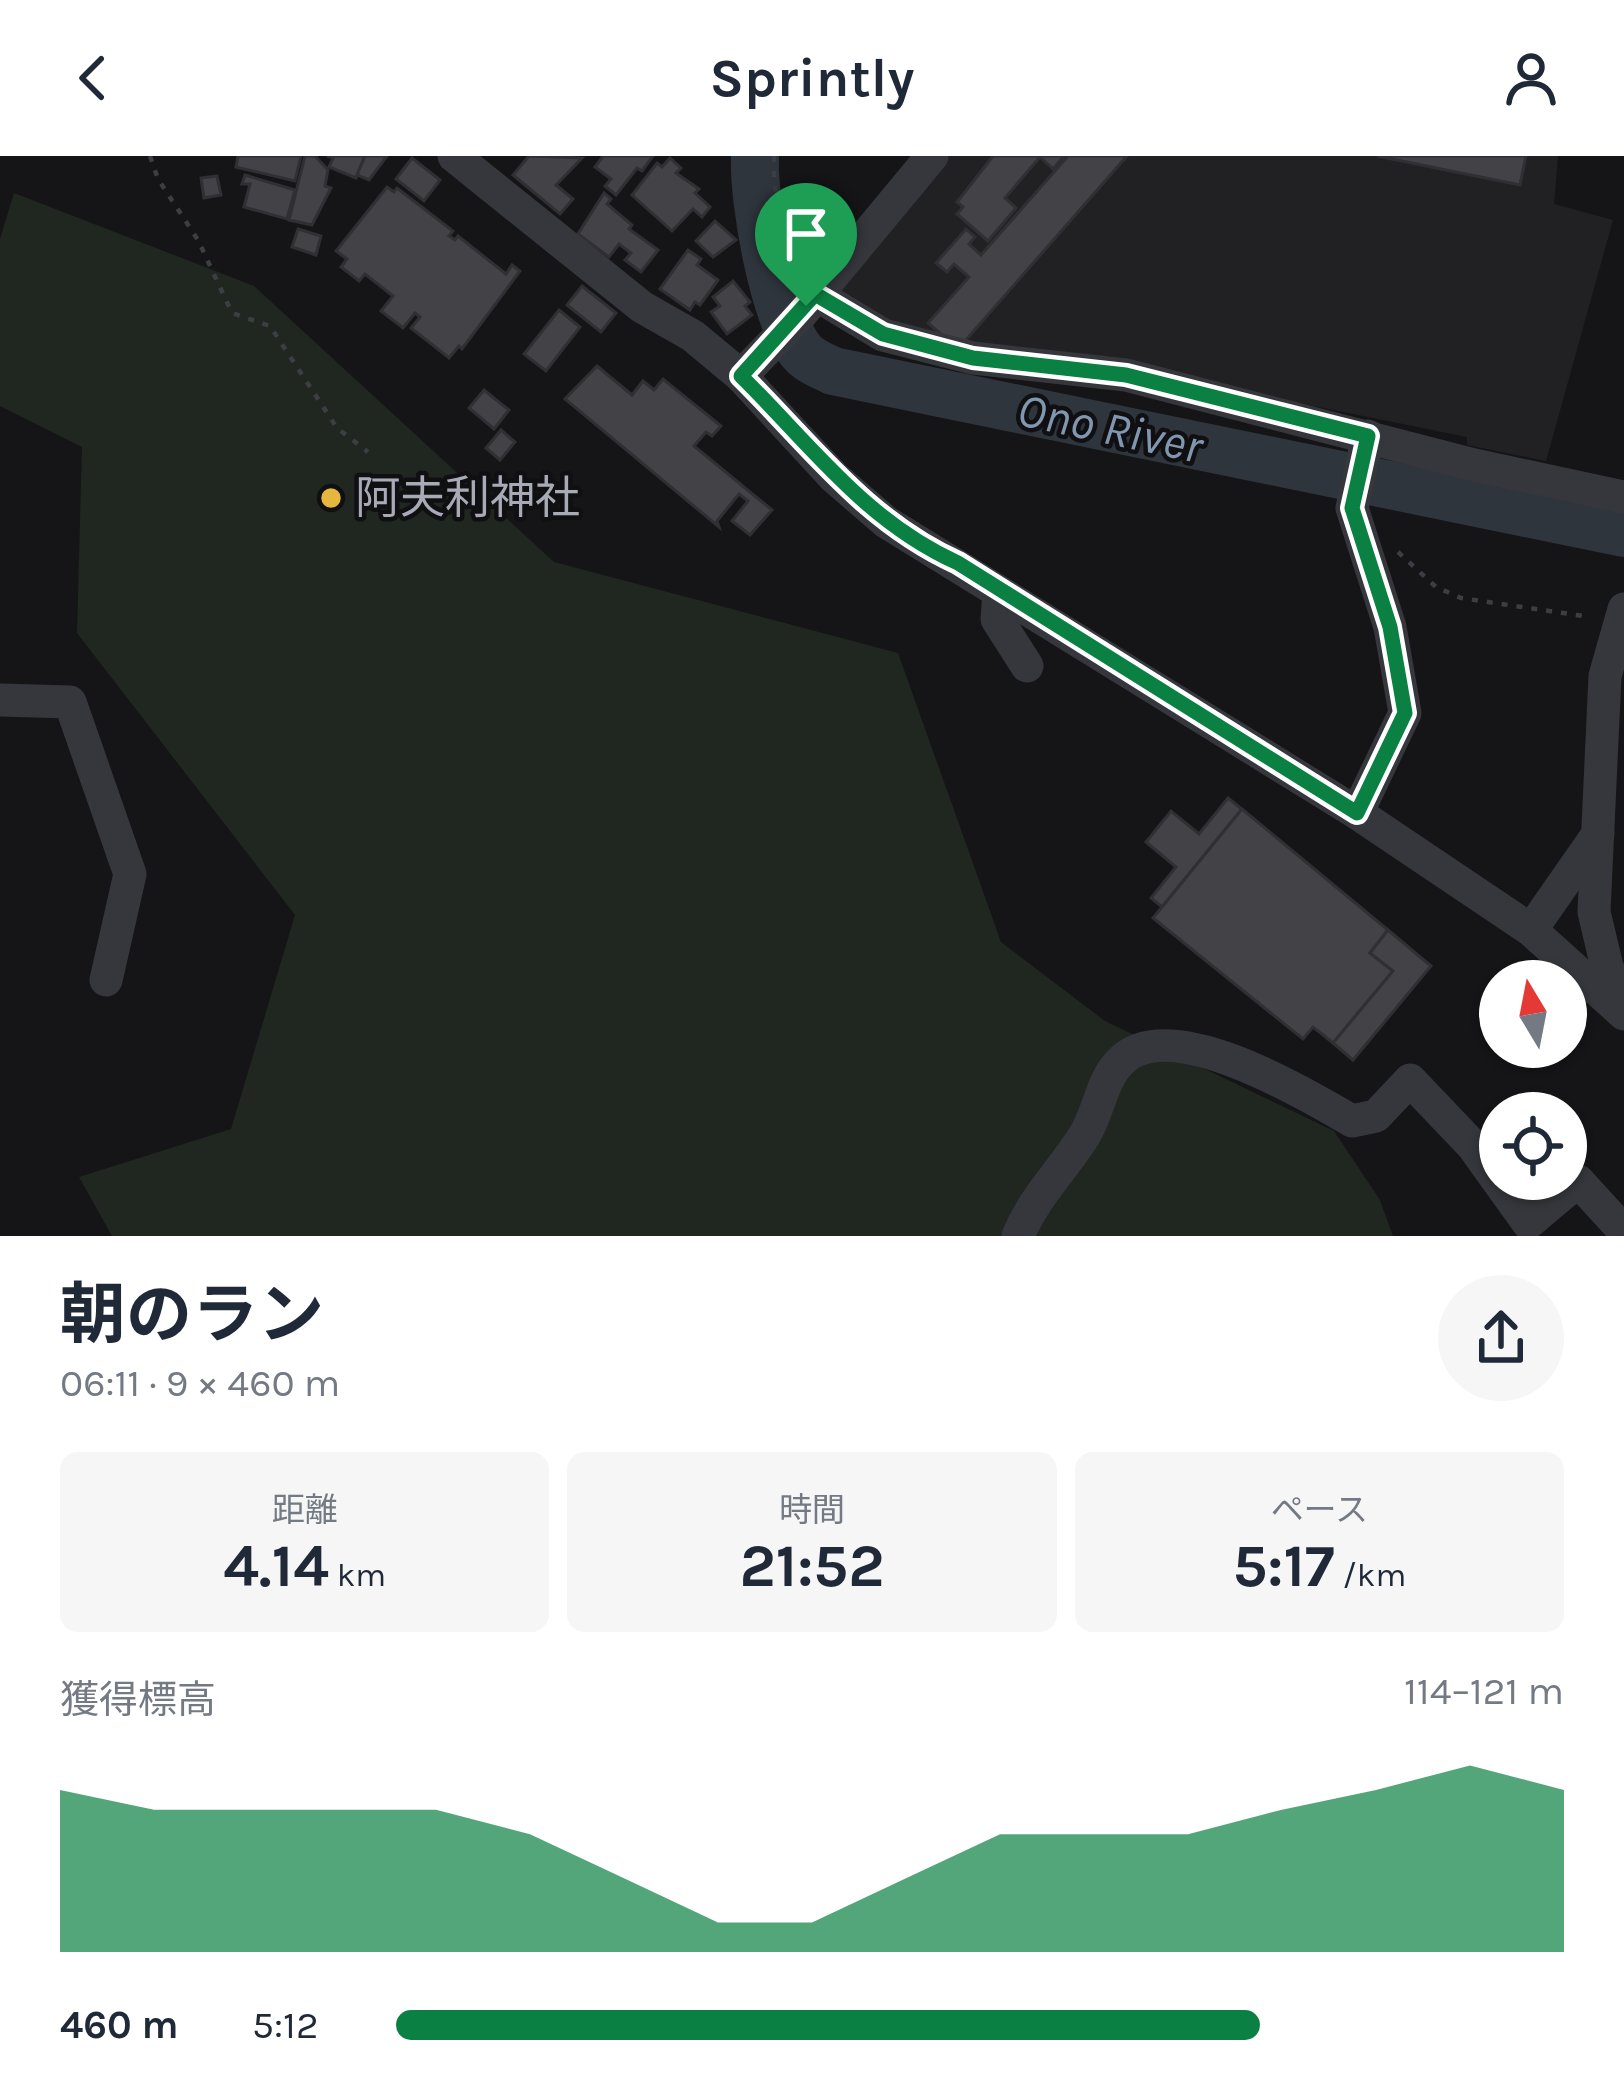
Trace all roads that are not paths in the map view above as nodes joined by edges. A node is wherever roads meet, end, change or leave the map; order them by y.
1 (454, 156) edge
2 (932, 156) edge
3 (808, 304) junction
4 (741, 376) junction
5 (1368, 436) junction
6 (1624, 497) edge
7 (999, 593) junction
8 (1621, 617) edge
9 (1027, 666) dead end
10 (0, 700) edge
11 (1612, 749) edge
12 (1357, 813) junction
13 (1612, 835) edge
14 (1531, 930) junction
15 (106, 980) dead end
16 (1624, 1004) edge
17 (1624, 1014) edge
18 (1624, 1231) edge
19 (1018, 1236) edge

1 - 4 street
2 - 3 street
3 - 4 street
3 - 5 street
4 - 7 street
5 - 6 street
5 - 12 street
7 - 9 street
7 - 12 street
8 - 11 street
10 - 15 street
11 - 13 street
12 - 14 street
13 - 14 street
13 - 16 street
14 - 17 street
18 - 19 street

